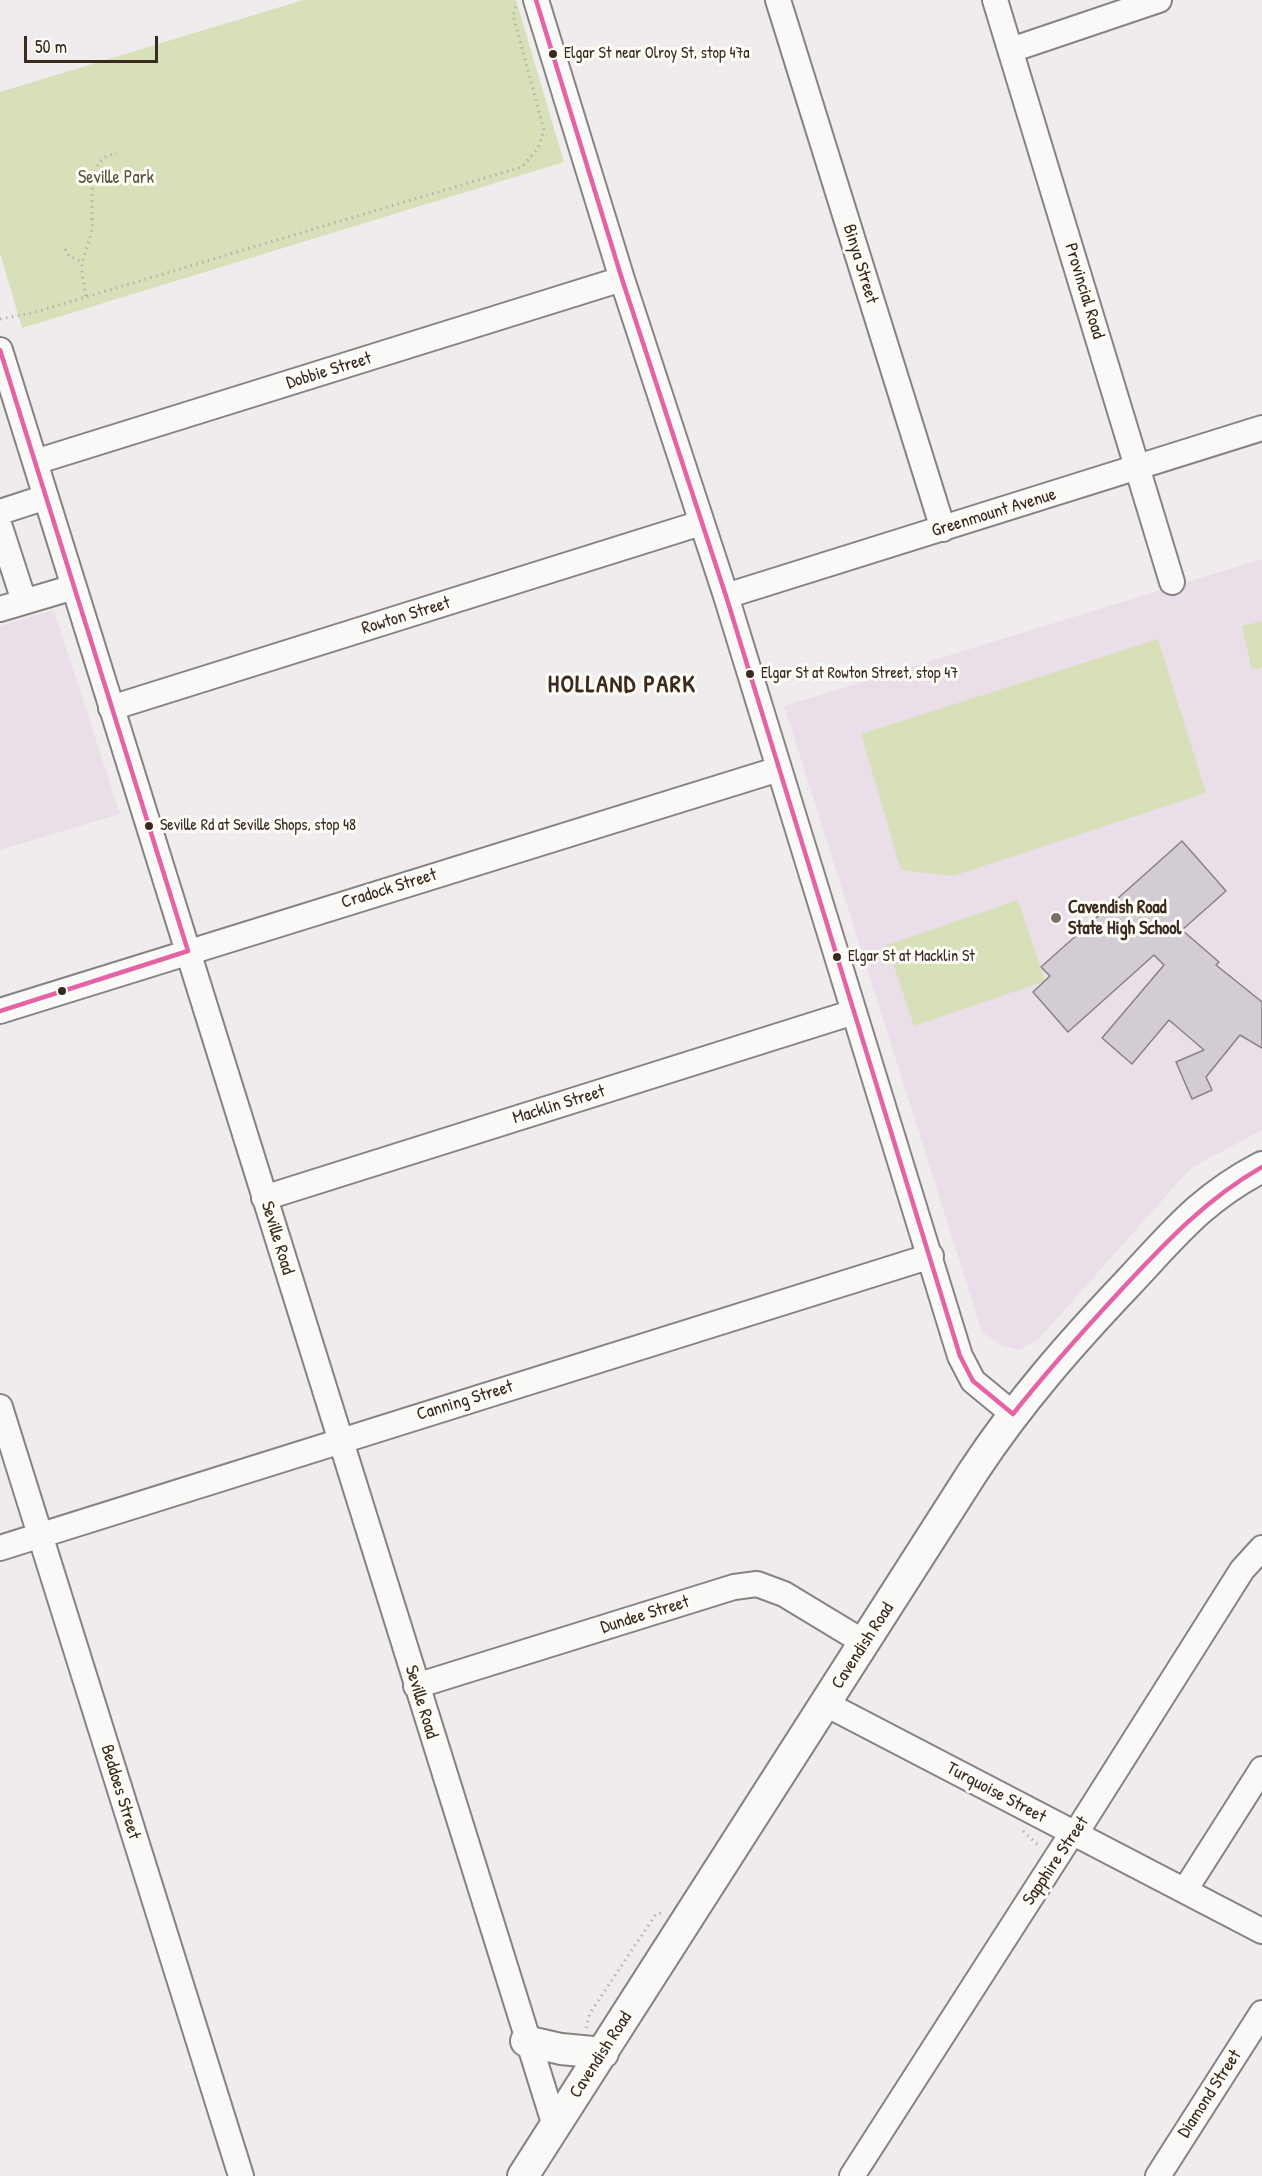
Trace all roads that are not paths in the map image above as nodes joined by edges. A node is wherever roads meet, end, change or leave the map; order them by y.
1 (536, 0) edge
2 (778, 0) edge
3 (995, 0) edge
4 (1159, 0) edge
5 (1011, 50) junction
6 (622, 279) junction
7 (0, 350) edge
8 (1262, 428) edge
9 (35, 462) junction
10 (1137, 468) junction
11 (46, 497) junction
12 (0, 512) edge
13 (701, 523) junction
14 (0, 527) edge
15 (943, 529) junction
16 (1172, 582) dead end
17 (74, 587) junction
18 (726, 596) junction
19 (24, 601) junction
20 (0, 609) edge
21 (111, 708) junction
22 (779, 769) junction
23 (188, 951) junction
24 (0, 1011) edge
25 (854, 1012) junction
26 (1262, 1167) edge
27 (264, 1198) junction
28 (931, 1256) junction
29 (0, 1407) edge
30 (1013, 1414) junction
31 (339, 1442) junction
32 (40, 1536) junction
33 (0, 1548) edge
34 (1262, 1548) edge
35 (865, 1642) junction
36 (416, 1686) junction
37 (826, 1704) junction
38 (1262, 1769) edge
39 (1073, 1833) junction
40 (1185, 1890) junction
41 (1262, 1931) edge
42 (1262, 2013) edge
43 (526, 2041) junction
44 (603, 2053) junction
45 (555, 2126) junction
46 (240, 2176) edge
47 (523, 2176) edge
48 (852, 2176) edge
49 (1158, 2176) edge

1 - 6 street
2 - 15 street, Binya Street
3 - 5 street, Provincial Road
4 - 5 street
5 - 10 street, Provincial Road
6 - 9 street, Dobbie Street
6 - 13 street
7 - 9 street, Seville Road
8 - 10 street, Greenmount Avenue
9 - 11 street, Seville Road
10 - 15 street, Greenmount Avenue
10 - 16 street, Provincial Road
11 - 12 street
11 - 17 street, Seville Road
13 - 18 street
13 - 21 street, Rowton Street
14 - 19 street
15 - 18 street, Greenmount Avenue
17 - 19 street
17 - 21 street, Seville Road
18 - 22 street
19 - 20 street
21 - 23 street, Seville Road
22 - 23 street, Cradock Street
22 - 25 street
23 - 24 street, Cradock Street
23 - 27 street, Seville Road
25 - 27 street, Macklin Street
25 - 28 street
26 - 30 main road, Cavendish Road
27 - 31 street, Seville Road
28 - 30 street
28 - 31 street, Canning Street
29 - 32 street, Beddoes Street
30 - 35 main road, Cavendish Road
31 - 32 street, Canning Street
31 - 36 street, Seville Road
32 - 33 street, Canning Street
32 - 46 street, Beddoes Street
34 - 39 street, Sapphire Street
35 - 36 street, Dundee Street
35 - 37 main road, Cavendish Road
36 - 43 street, Seville Road
37 - 39 street, Turquoise Street
37 - 44 main road, Cavendish Road
38 - 40 street
39 - 40 street, Turquoise Street
39 - 48 street, Sapphire Street
40 - 41 street, Turquoise Street
42 - 49 street, Diamond Street
43 - 44 main road
43 - 45 street, Seville Road
44 - 45 main road, Cavendish Road
45 - 47 main road, Cavendish Road

